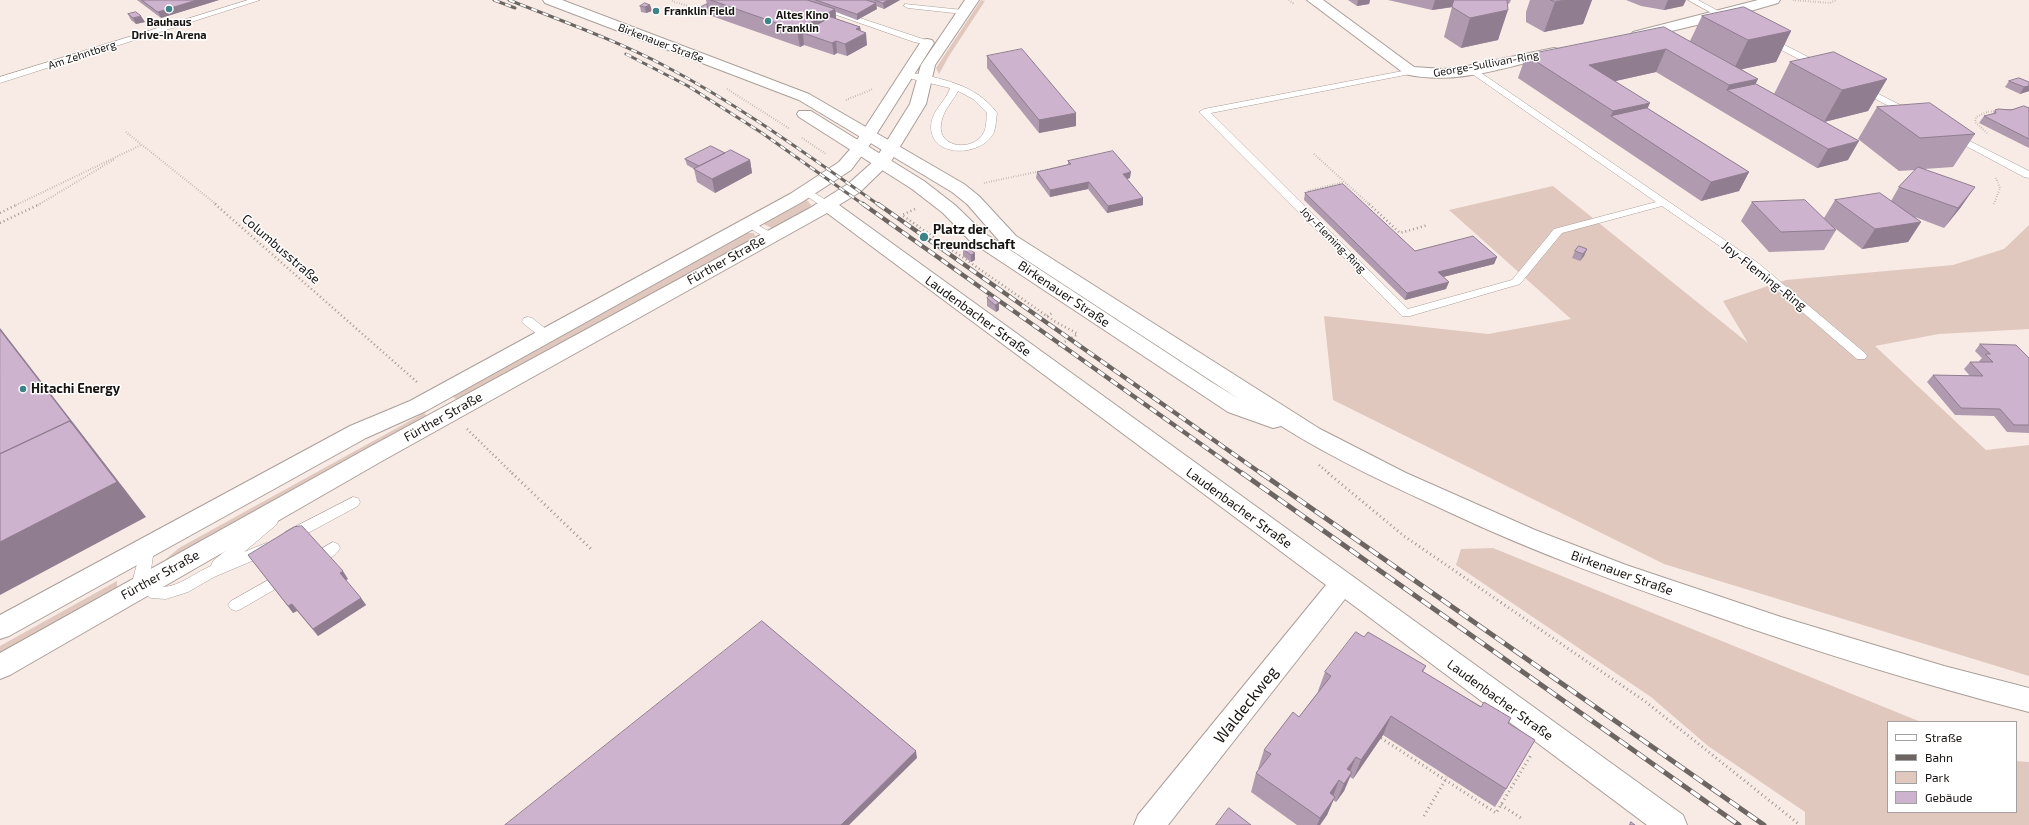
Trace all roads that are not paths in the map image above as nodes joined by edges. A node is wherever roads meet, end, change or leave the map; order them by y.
1 (256, 0) edge
2 (550, 0) edge
3 (798, 0) edge
4 (1314, 0) edge
5 (1692, 0) edge
6 (1773, 0) edge
7 (951, 5) edge
8 (908, 6) dead end
9 (968, 6) edge
10 (1721, 15) junction
11 (1735, 22) edge
12 (934, 31) junction
13 (1756, 33) edge
14 (1627, 37) edge
15 (1569, 49) edge
16 (1471, 69) junction
17 (1826, 70) edge
18 (926, 71) junction
19 (1410, 71) junction
20 (905, 79) junction
21 (0, 80) edge
22 (1854, 84) edge
23 (772, 86) junction
24 (955, 87) junction
25 (1917, 117) edge
26 (1945, 132) edge
27 (868, 134) junction
28 (859, 149) junction
29 (887, 155) junction
30 (2028, 175) edge
31 (806, 191) junction
32 (1663, 203) junction
33 (827, 205) junction
34 (750, 224) junction
35 (770, 236) junction
36 (528, 321) dead end
37 (547, 336) junction
38 (1861, 356) dead end
39 (435, 398) junction
40 (300, 497) junction
41 (353, 502) dead end
42 (333, 548) dead end
43 (147, 549) junction
44 (209, 573) junction
45 (1342, 584) junction
46 (142, 586) junction
47 (236, 606) dead end
48 (0, 628) edge
49 (0, 666) edge
50 (1944, 678) junction
51 (2029, 700) edge
52 (2029, 714) edge
53 (1149, 825) edge
54 (1672, 825) edge

1 - 21 lane, Am Zehntberg
2 - 23 street, Birkenauer Straße
3 - 12 lane
4 - 19 street, George-Sullivan-Ring
5 - 10 lane
6 - 10 street
7 - 8 lane
7 - 9 lane
7 - 12 street, Fürther Straße
9 - 18 street
10 - 11 lane
10 - 14 street
12 - 20 street, Fürther Straße
13 - 17 lane
15 - 16 street, George-Sullivan-Ring
16 - 19 street, George-Sullivan-Ring
16 - 32 lane, Joy-Fleming-Ring
18 - 20 lane
18 - 24 lane
18 - 29 street, Fürther Straße
19 - 32 lane, Joy-Fleming-Ring
20 - 27 street, Fürther Straße
22 - 25 lane
23 - 27 street, Birkenauer Straße
23 - 28 street, Birkenauer Straße
24 - 24 lane
26 - 30 lane
27 - 28 street, Fürther Straße
27 - 29 street, Birkenauer Straße
28 - 29 street, Birkenauer Straße
28 - 31 street, Fürther Straße
29 - 33 street, Fürther Straße
29 - 50 street, Birkenauer Straße
31 - 33 lane, Laudenbacher Straße
31 - 34 street, Fürther Straße
32 - 38 lane, Joy-Fleming-Ring
33 - 35 street, Fürther Straße
33 - 45 street, Laudenbacher Straße
34 - 35 lane
34 - 37 street, Fürther Straße
35 - 39 street, Fürther Straße
36 - 37 lane
37 - 39 street, Fürther Straße
39 - 40 street, Fürther Straße
39 - 43 street
40 - 44 lane
40 - 46 street, Fürther Straße
41 - 44 lane
42 - 47 lane
43 - 46 lane
43 - 48 street
44 - 46 lane
45 - 53 street, Waldeckweg
45 - 54 street, Laudenbacher Straße
46 - 49 street, Fürther Straße
50 - 51 street, Birkenauer Straße
50 - 52 street, Birkenauer Straße

